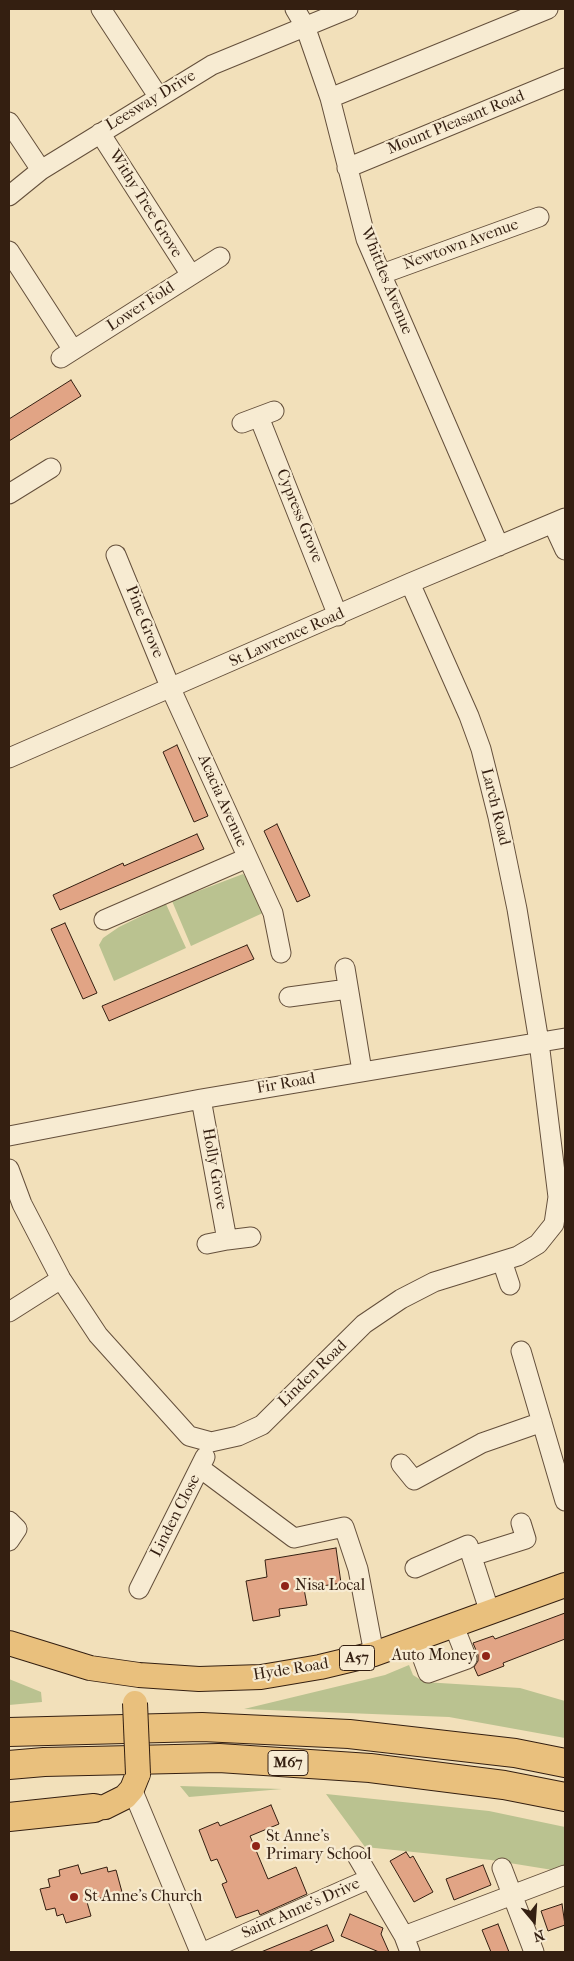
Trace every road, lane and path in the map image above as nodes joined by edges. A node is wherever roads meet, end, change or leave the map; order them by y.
1 (101, 9) edge
2 (294, 9) edge
3 (348, 9) edge
4 (548, 9) edge
5 (305, 26) junction
6 (565, 78) edge
7 (158, 96) junction
8 (330, 98) junction
9 (9, 122) edge
10 (100, 133) junction
11 (347, 168) junction
12 (41, 170) junction
13 (9, 196) edge
14 (539, 216) dead end
15 (9, 251) edge
16 (220, 257) dead end
17 (382, 274) junction
18 (191, 275) junction
19 (258, 417) dead end
20 (51, 468) dead end
21 (9, 494) edge
22 (559, 521) edge
23 (499, 546) junction
24 (565, 550) edge
25 (116, 555) dead end
26 (410, 583) junction
27 (338, 616) junction
28 (171, 689) junction
29 (9, 758) edge
30 (247, 858) junction
31 (104, 920) dead end
32 (281, 953) dead end
33 (345, 968) dead end
34 (348, 989) junction
35 (289, 997) dead end
36 (565, 1038) edge
37 (539, 1042) junction
38 (362, 1071) junction
39 (201, 1099) junction
40 (9, 1136) edge
41 (9, 1169) edge
42 (251, 1237) dead end
43 (227, 1240) junction
44 (207, 1244) dead end
45 (502, 1261) junction
46 (61, 1279) junction
47 (510, 1285) dead end
48 (9, 1312) edge
49 (521, 1351) dead end
50 (542, 1422) junction
51 (211, 1442) junction
52 (401, 1464) dead end
53 (200, 1468) junction
54 (565, 1501) edge
55 (9, 1521) edge
56 (521, 1523) dead end
57 (9, 1541) edge
58 (470, 1550) junction
59 (415, 1568) dead end
60 (565, 1585) edge
61 (139, 1589) dead end
62 (490, 1613) junction
63 (454, 1626) junction
64 (416, 1640) junction
65 (9, 1643) edge
66 (374, 1654) junction
67 (138, 1675) junction
68 (9, 1732) edge
69 (565, 1763) edge
70 (9, 1765) edge
71 (135, 1782) junction
72 (565, 1797) edge
73 (94, 1808) joint
74 (9, 1817) edge
75 (357, 1856) dead end
76 (502, 1868) dead end
77 (565, 1875) edge
78 (370, 1879) junction
79 (512, 1895) junction
80 (407, 1944) edge
81 (200, 1952) edge
82 (204, 1952) edge
83 (534, 1952) edge

1 - 7 street
2 - 5 street, Whittles Avenue
3 - 5 street, Leesway Drive
4 - 8 street
5 - 7 street, Leesway Drive
5 - 8 street, Whittles Avenue
6 - 11 street, Mount Pleasant Road
7 - 10 street, Leesway Drive
8 - 11 street, Whittles Avenue
9 - 12 street
10 - 12 street, Leesway Drive
10 - 18 street, Withy Tree Grove
11 - 17 street, Whittles Avenue
12 - 13 street, Leesway Drive
14 - 17 street, Newtown Avenue
15 - 18 street, Lower Fold
16 - 18 street, Lower Fold
17 - 23 street, Whittles Avenue
19 - 27 street, Cypress Grove
20 - 21 street
22 - 23 street, St Lawrence Road
22 - 24 street
23 - 26 street, St Lawrence Road
25 - 28 street, Pine Grove
26 - 27 street, St Lawrence Road
26 - 37 street, Larch Road
27 - 28 street, St Lawrence Road
28 - 29 street, St Lawrence Road
28 - 30 street, Acacia Avenue
30 - 31 street
30 - 32 street, Acacia Avenue
33 - 34 street
34 - 35 street
34 - 38 street
36 - 37 street, Fir Road
37 - 38 street, Fir Road
37 - 45 street, Linden Road
38 - 39 street, Fir Road
39 - 40 street, Fir Road
39 - 43 street, Holly Grove
41 - 46 street
42 - 43 street
43 - 44 street
45 - 47 street
45 - 51 street, Linden Road
46 - 48 street
46 - 51 street
49 - 50 street
50 - 52 street
50 - 54 street
51 - 53 street, Linden Close
53 - 61 street, Linden Close
53 - 66 street
55 - 57 street
56 - 58 street
58 - 59 street
58 - 62 street
60 - 62 main road, Hyde Road / A57
62 - 63 main road, Hyde Road / A57
63 - 64 main road, Hyde Road / A57
63 - 64 street
64 - 66 main road, Hyde Road / A57
65 - 67 main road, Hyde Road / A57
66 - 67 main road, Hyde Road / A57
67 - 71 main road, bridge
68 - 69 highway, M67
70 - 72 highway, M67
71 - 73 main road
71 - 81 street
73 - 74 highway
75 - 78 street
76 - 79 street
77 - 79 street
78 - 80 street
78 - 82 street, Saint Anne's Drive
79 - 80 street
79 - 83 street

